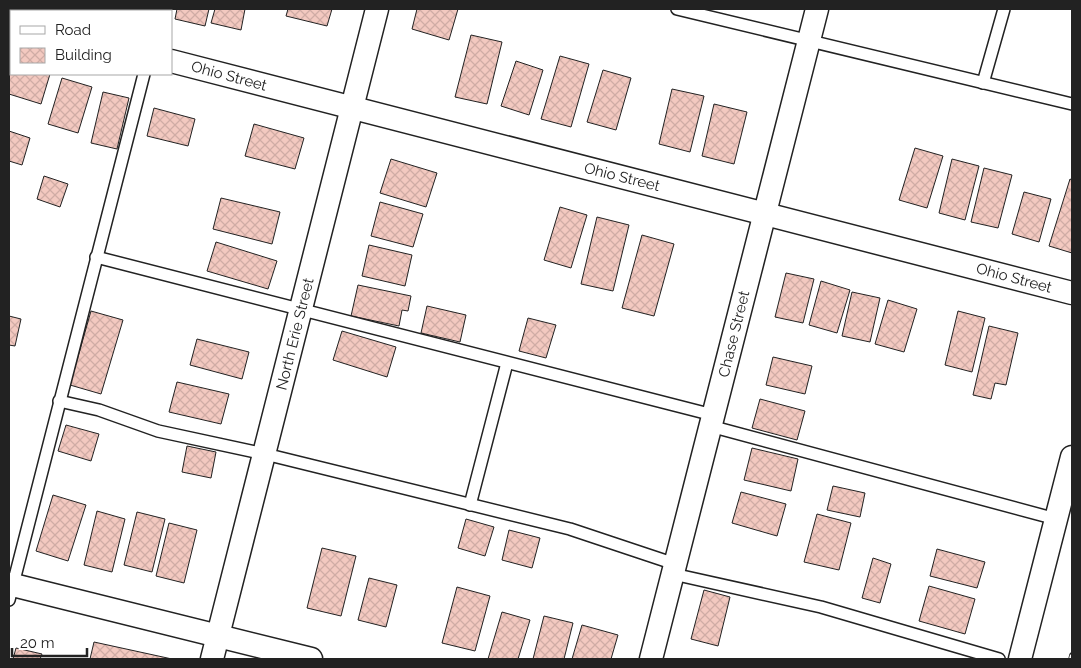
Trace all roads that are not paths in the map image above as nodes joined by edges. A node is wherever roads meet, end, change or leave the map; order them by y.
1 (377, 9) edge
2 (678, 9) edge
3 (817, 9) edge
4 (1004, 9) edge
5 (809, 41) junction
6 (172, 61) edge
7 (144, 75) edge
8 (983, 83) junction
9 (1072, 104) edge
10 (352, 108) junction
11 (765, 213) junction
12 (96, 257) junction
13 (1072, 293) edge
14 (301, 310) junction
15 (507, 362) junction
16 (59, 401) junction
17 (712, 421) junction
18 (265, 454) junction
19 (1072, 457) edge
20 (470, 505) junction
21 (1056, 519) junction
22 (674, 569) junction
23 (10, 589) edge
24 (219, 636) junction
25 (212, 659) edge
26 (311, 659) edge
27 (651, 659) edge
28 (999, 659) edge
29 (1020, 659) edge

1 - 10 street, North Erie Street
2 - 5 lane
3 - 5 street, Chase Street
4 - 8 lane
5 - 8 lane
5 - 11 street, Chase Street
6 - 10 street, Ohio Street
7 - 12 lane
8 - 9 lane
10 - 11 street, Ohio Street
10 - 14 street, North Erie Street
11 - 13 street, Ohio Street
11 - 17 street, Chase Street
12 - 14 lane
12 - 16 lane
14 - 15 lane
14 - 18 street, North Erie Street
15 - 17 lane
15 - 20 lane
16 - 18 lane
16 - 23 lane
17 - 21 lane
17 - 22 street, Chase Street
18 - 20 lane
18 - 24 street, North Erie Street
19 - 21 street
20 - 22 lane
21 - 29 street
22 - 27 street, Chase Street
22 - 28 lane
23 - 24 street
24 - 25 street, North Erie Street
24 - 26 street

